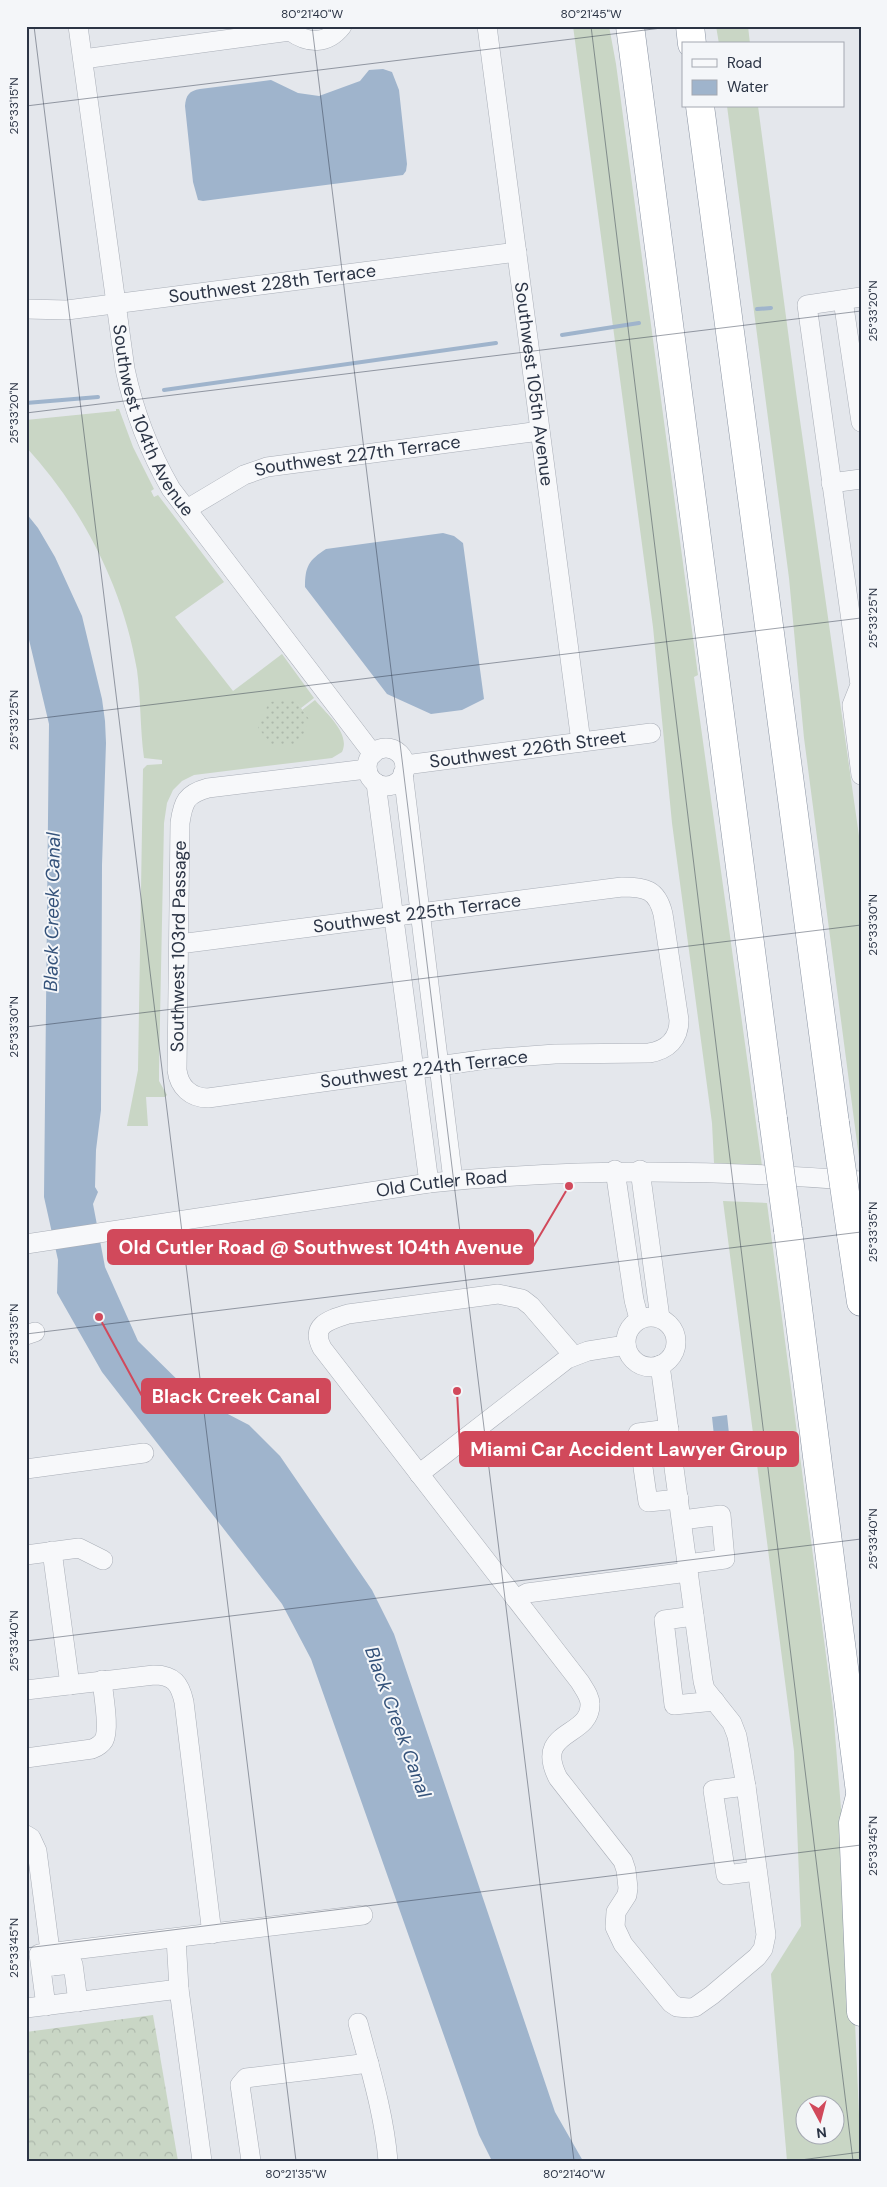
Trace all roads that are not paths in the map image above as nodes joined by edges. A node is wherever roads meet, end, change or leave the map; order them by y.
1 (78, 26) edge
2 (342, 26) edge
3 (487, 26) edge
4 (630, 26) edge
5 (690, 26) edge
6 (291, 29) edge
7 (238, 32) edge
8 (692, 42) edge
9 (83, 59) junction
10 (700, 108) edge
11 (517, 252) junction
12 (852, 298) edge
13 (117, 304) junction
14 (26, 309) edge
15 (861, 422) edge
16 (540, 431) junction
17 (861, 479) edge
18 (831, 483) junction
19 (187, 509) junction
20 (857, 641) edge
21 (860, 685) edge
22 (651, 733) dead end
23 (581, 742) junction
24 (372, 768) junction
25 (404, 769) junction
26 (861, 775) edge
27 (420, 914) junction
28 (393, 918) junction
29 (179, 944) junction
30 (667, 1047) joint
31 (438, 1064) junction
32 (414, 1068) junction
33 (184, 1088) joint
34 (615, 1170) junction
35 (640, 1170) junction
36 (453, 1180) junction
37 (861, 1181) edge
38 (430, 1183) junction
39 (648, 1238) junction
40 (625, 1241) junction
41 (33, 1243) edge
42 (861, 1302) edge
43 (660, 1318) junction
44 (639, 1319) junction
45 (626, 1345) junction
46 (573, 1355) junction
47 (660, 1365) junction
48 (669, 1429) junction
49 (144, 1453) dead end
50 (26, 1469) edge
51 (419, 1474) junction
52 (678, 1499) junction
53 (682, 1520) junction
54 (52, 1551) junction
55 (26, 1555) edge
56 (104, 1560) dead end
57 (687, 1568) junction
58 (516, 1599) junction
59 (694, 1616) junction
60 (102, 1680) junction
61 (70, 1685) junction
62 (26, 1690) edge
63 (715, 1700) junction
64 (26, 1758) edge
65 (746, 1786) junction
66 (860, 1796) edge
67 (861, 1800) edge
68 (26, 1835) edge
69 (757, 1871) junction
70 (363, 1915) dead end
71 (212, 1934) junction
72 (171, 1939) junction
73 (47, 1958) junction
74 (175, 1989) junction
75 (78, 2002) junction
76 (36, 2006) edge
77 (861, 2012) edge
78 (358, 2023) dead end
79 (369, 2063) junction
80 (202, 2161) edge
81 (251, 2161) edge
82 (388, 2161) edge

1 - 9 street, Southwest 104th Avenue
2 - 6 street
3 - 11 street, Southwest 105th Avenue
4 - 66 highway, bridge
5 - 8 highway
6 - 7 street
7 - 9 street
9 - 13 street, Southwest 104th Avenue
10 - 42 highway, bridge
11 - 13 street, Southwest 228th Terrace
11 - 16 street, Southwest 105th Avenue
12 - 15 street
12 - 18 street
13 - 14 street, Southwest 228th Terrace
13 - 19 street, Southwest 104th Avenue
16 - 19 street, Southwest 227th Terrace
16 - 23 street, Southwest 105th Avenue
17 - 18 street
18 - 20 street
19 - 24 street, Southwest 104th Avenue
20 - 21 street
21 - 26 street
22 - 23 street, Southwest 226th Street
23 - 25 street, Southwest 226th Street
24 - 25 street
24 - 25 street
24 - 28 street
24 - 29 street, Southwest 103rd Passage
25 - 27 street
27 - 28 street, Southwest 225th Terrace
27 - 30 street, Southwest 225th Terrace
27 - 31 street
28 - 29 street, Southwest 225th Terrace
28 - 32 street
29 - 33 street, Southwest 103rd Passage
30 - 31 street, Southwest 224th Terrace
31 - 32 street, Southwest 224th Terrace
31 - 36 street
32 - 33 street, Southwest 224th Terrace
32 - 38 street
34 - 35 street, Old Cutler Road
34 - 36 street, Old Cutler Road
34 - 40 street
35 - 37 street, Old Cutler Road
35 - 39 street
36 - 38 street, Old Cutler Road
38 - 41 street, Old Cutler Road
39 - 40 street
39 - 43 street
40 - 44 street
43 - 44 street
43 - 47 street
44 - 45 street
45 - 46 street
45 - 47 street
46 - 51 street
46 - 51 street
47 - 48 street
48 - 52 street
48 - 52 street
49 - 50 street
51 - 58 street
52 - 53 street
53 - 57 street
53 - 57 street
54 - 55 street
54 - 56 street
54 - 61 street
57 - 58 street
57 - 59 street
58 - 69 street
59 - 63 street
59 - 63 street
60 - 61 street
60 - 64 street
60 - 71 street
61 - 62 street
63 - 65 street
65 - 69 street
65 - 69 street
66 - 67 highway
66 - 77 highway
68 - 73 street
70 - 71 street
71 - 72 street
72 - 73 street
72 - 74 street
73 - 75 street
73 - 76 street
74 - 75 street
74 - 80 street
75 - 76 street
78 - 79 street
79 - 81 street
79 - 82 street

